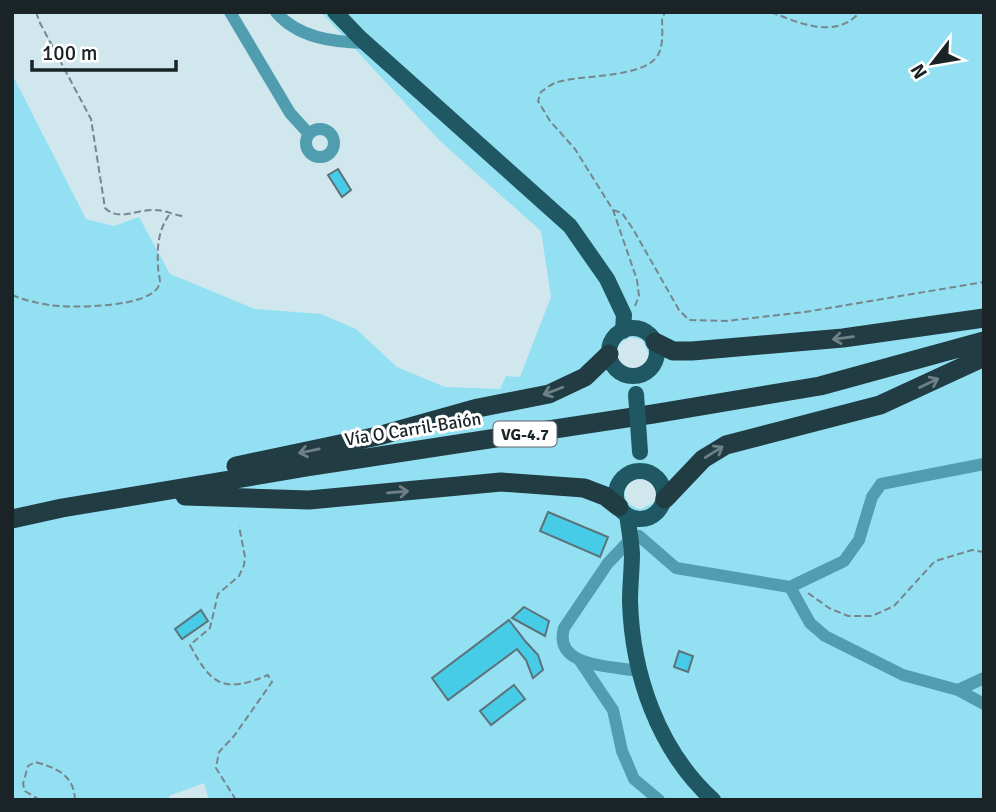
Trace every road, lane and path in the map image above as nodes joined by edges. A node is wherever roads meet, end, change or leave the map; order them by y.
1 (36, 12) edge
2 (230, 12) edge
3 (276, 12) edge
4 (335, 12) edge
5 (667, 12) edge
6 (771, 12) edge
7 (860, 12) edge
8 (365, 43) junction
9 (309, 134) dead end
10 (613, 210) junction
11 (170, 214) junction
12 (183, 216) dead end
13 (984, 282) edge
14 (12, 295) edge
15 (984, 318) edge
16 (624, 323) junction
17 (984, 341) edge
18 (654, 342) junction
19 (609, 354) junction
20 (984, 357) edge
21 (633, 376) junction
22 (984, 464) edge
23 (642, 470) junction
24 (665, 499) junction
25 (62, 508) junction
26 (623, 511) junction
27 (651, 517) junction
28 (12, 519) edge
29 (239, 526) dead end
30 (634, 543) junction
31 (984, 552) edge
32 (790, 587) junction
33 (580, 661) junction
34 (639, 671) junction
35 (984, 678) edge
36 (958, 690) junction
37 (984, 704) edge
38 (40, 800) edge
39 (75, 800) edge
40 (236, 800) edge
41 (659, 800) edge
42 (713, 800) edge

1 - 11 path
2 - 9 street
3 - 8 street
4 - 8 main road
5 - 10 path
6 - 7 path
8 - 16 main road
10 - 13 path
10 - 16 path
11 - 12 path
11 - 14 path
15 -> 18 highway
16 - 18 main road
16 - 19 main road
17 - 25 highway, Vía O Carril-Baión / VG-4.7
18 - 21 main road
19 - 21 main road
19 -> 25 highway
24 -> 20 highway
21 - 23 main road, bridge
22 - 32 street
23 - 24 main road
23 - 26 main road
24 - 27 main road
25 -> 26 highway
25 - 28 highway, Vía O Carril-Baión / VG-4.7
26 - 27 main road
26 - 30 main road
27 - 30 main road
29 - 40 path
30 - 32 street
30 - 33 street
30 - 34 main road
31 - 32 path
32 - 36 street
33 - 34 street
33 - 41 street
34 - 42 main road
35 - 36 street
36 - 37 street
38 - 39 path

